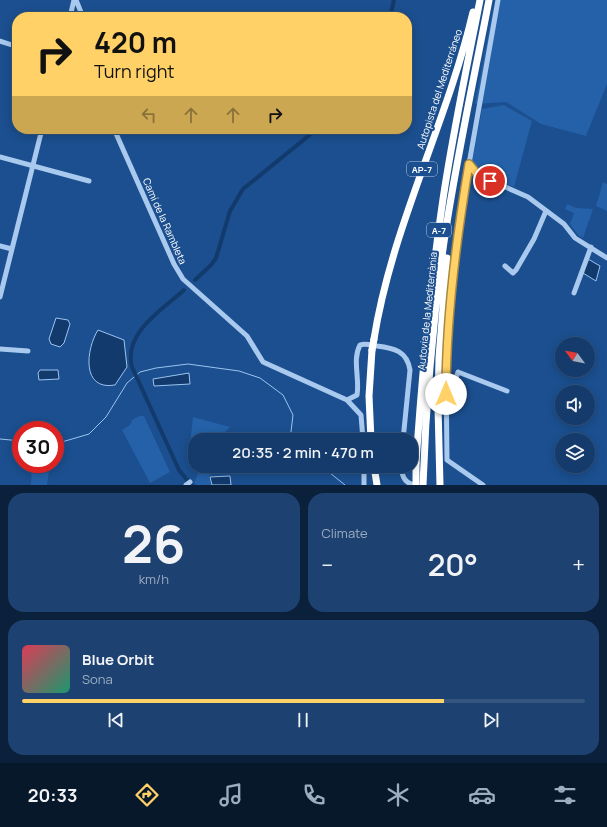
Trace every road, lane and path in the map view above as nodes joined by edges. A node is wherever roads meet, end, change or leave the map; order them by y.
1 (75, 0) edge
2 (476, 0) edge
3 (480, 0) edge
4 (490, 0) edge
5 (498, 0) edge
6 (71, 12) edge
7 (81, 12) edge
8 (0, 41) edge
9 (12, 45) edge
10 (41, 134) edge
11 (116, 134) edge
12 (0, 157) edge
13 (469, 164) junction
14 (32, 166) junction
15 (90, 181) dead end
16 (453, 193) junction
17 (546, 210) junction
18 (0, 246) edge
19 (590, 247) junction
20 (12, 249) junction
21 (607, 258) edge
22 (505, 266) dead end
23 (574, 293) dead end
24 (0, 297) edge
25 (0, 349) edge
26 (28, 351) dead end
27 (508, 391) dead end
28 (347, 400) junction
29 (446, 407) junction
30 (362, 433) edge
31 (371, 433) edge
32 (405, 433) edge
33 (420, 463) junction
34 (364, 473) edge
35 (375, 473) edge
36 (402, 473) edge
37 (364, 485) edge
38 (377, 485) edge
39 (416, 485) edge
40 (423, 485) edge
41 (440, 485) edge
42 (483, 485) edge

1 - 6 street
1 - 7 street
2 - 31 highway, Autopista del Mediterráneo / AP-7, bridge
3 - 33 highway, Autovia de la Mediterrània / A-7
4 - 16 highway, Autovia de la Mediterrània / A-7
5 - 13 street
8 - 9 street
10 - 14 street
11 - 28 street, Camí de la Rambleta
12 - 14 street
13 - 17 street
13 - 29 street
14 - 15 street
14 - 20 street
16 - 33 highway, Autovia de la Mediterrània / A-7
16 - 41 highway
17 - 19 street
17 - 22 street
18 - 20 street
19 - 21 street
19 - 23 street
20 - 24 street
25 - 26 street
27 - 29 street
28 - 30 street
28 - 32 street
29 - 42 street
33 - 39 highway, Autovia de la Mediterrània / A-7, bridge
33 - 40 highway, Autovia de la Mediterrània / A-7
34 - 37 street
35 - 38 highway
36 - 39 street

